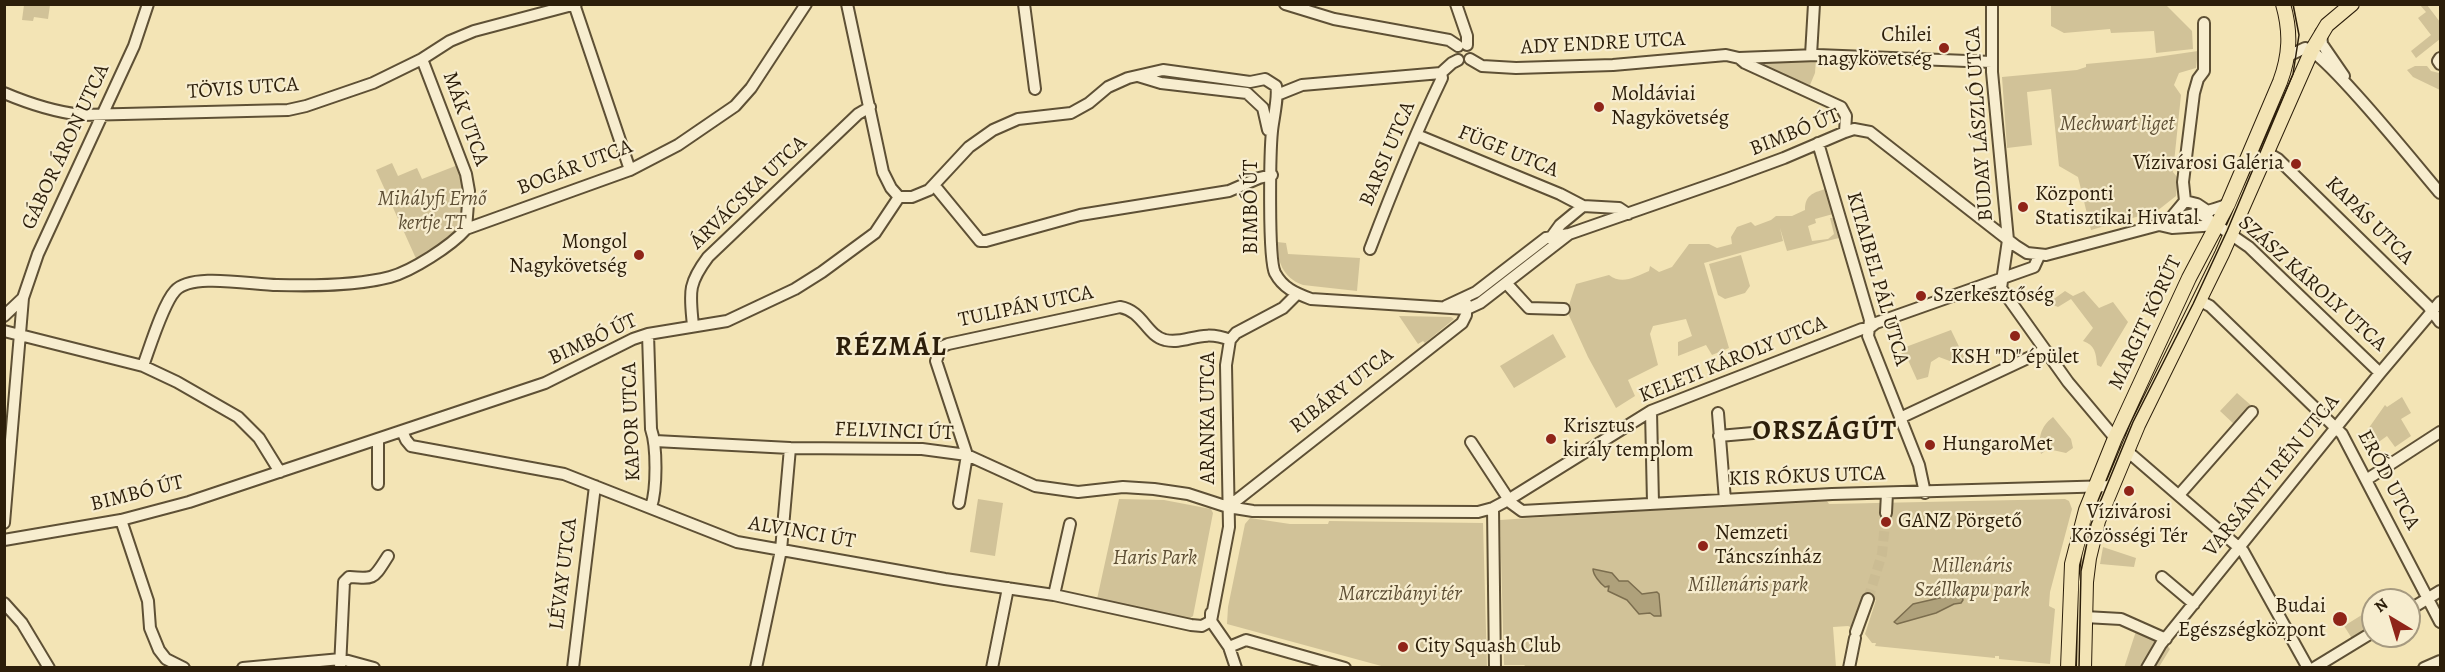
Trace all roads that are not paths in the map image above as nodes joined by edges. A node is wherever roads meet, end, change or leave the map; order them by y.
1 (148, 4) edge
2 (806, 4) edge
3 (847, 4) edge
4 (1024, 4) edge
5 (1285, 4) edge
6 (1456, 4) edge
7 (1814, 4) edge
8 (1992, 4) edge
9 (2283, 4) edge
10 (2352, 4) edge
11 (575, 5) edge
12 (2204, 23) dead end
13 (2321, 32) junction
14 (1463, 45) junction
15 (2312, 50) junction
16 (1811, 55) junction
17 (2288, 56) junction
18 (1739, 58) junction
19 (422, 59) junction
20 (1470, 59) junction
21 (1458, 60) junction
22 (1992, 62) junction
23 (1441, 74) junction
24 (1137, 76) junction
25 (1256, 82) junction
26 (1035, 89) dead end
27 (2351, 89) junction
28 (4, 93) edge
29 (1276, 93) junction
30 (1256, 101) junction
31 (870, 107) junction
32 (101, 115) junction
33 (1846, 116) junction
34 (1864, 130) junction
35 (1845, 132) junction
36 (1417, 135) junction
37 (1271, 143) junction
38 (1818, 143) junction
39 (2266, 152) junction
40 (630, 170) junction
41 (1272, 175) junction
42 (934, 185) junction
43 (2440, 193) edge
44 (899, 197) junction
45 (2185, 201) junction
46 (2228, 204) junction
47 (1583, 206) junction
48 (2205, 213) junction
49 (1628, 214) junction
50 (2240, 215) junction
51 (2170, 219) junction
52 (2159, 225) junction
53 (2217, 225) junction
54 (466, 229) junction
55 (1569, 234) junction
56 (2232, 234) junction
57 (1552, 236) junction
58 (2008, 240) junction
59 (1370, 249) dead end
60 (2038, 256) junction
61 (2001, 278) junction
62 (1507, 284) junction
63 (1297, 294) junction
64 (23, 298) junction
65 (2200, 301) junction
66 (2440, 302) edge
67 (1466, 304) junction
68 (7, 308) edge
69 (1564, 309) dead end
70 (2430, 309) junction
71 (2440, 322) edge
72 (693, 326) junction
73 (1868, 329) junction
74 (4, 331) edge
75 (648, 334) junction
76 (20, 336) junction
77 (1230, 340) junction
78 (2045, 350) junction
79 (143, 366) junction
80 (2380, 373) junction
81 (1651, 411) junction
82 (2252, 412) dead end
83 (1718, 413) dead end
84 (1900, 418) junction
85 (2335, 426) junction
86 (402, 431) junction
87 (2440, 432) edge
88 (1753, 433) dead end
89 (1719, 436) junction
90 (2115, 438) junction
91 (378, 440) junction
92 (655, 441) junction
93 (1471, 442) dead end
94 (790, 448) junction
95 (2126, 450) junction
96 (967, 455) junction
97 (280, 472) junction
98 (2366, 480) junction
99 (378, 484) dead end
100 (595, 486) junction
101 (2112, 486) junction
102 (2095, 488) junction
103 (1887, 493) junction
104 (1925, 493) junction
105 (2179, 495) junction
106 (1508, 500) junction
107 (1725, 500) junction
108 (959, 502) dead end
109 (1653, 503) junction
110 (651, 507) junction
111 (1228, 507) junction
112 (1493, 508) junction
113 (1886, 513) tunnel mouth
114 (121, 520) junction
115 (4, 523) edge
116 (1070, 524) dead end
117 (4, 540) edge
118 (2240, 548) junction
119 (781, 550) junction
120 (388, 556) dead end
121 (2162, 577) dead end
122 (1008, 588) junction
123 (2440, 591) edge
124 (1054, 595) junction
125 (2429, 598) junction
126 (1868, 599) tunnel mouth
127 (4, 603) edge
128 (2421, 603) edge
129 (2194, 604) junction
130 (2085, 616) junction
131 (1212, 621) junction
132 (2440, 622) edge
133 (2166, 639) junction
134 (2361, 639) edge
135 (1229, 646) junction
136 (2440, 661) edge
137 (340, 663) edge
138 (49, 668) edge
139 (184, 668) edge
140 (243, 668) edge
141 (374, 668) edge
142 (573, 668) edge
143 (756, 668) edge
144 (992, 668) edge
145 (1236, 668) edge
146 (1344, 668) edge
147 (1495, 668) edge
148 (1849, 668) edge
149 (2068, 668) edge
150 (2084, 668) edge
151 (2146, 668) edge
152 (2308, 668) edge
153 (2314, 668) edge
154 (2424, 668) edge

1 - 32 street, GÁBOR ÁRON UTCA
2 - 40 street, BOGÁR UTCA
3 - 31 street
4 - 26 street
5 - 14 street
6 - 14 street
7 - 16 street
8 - 22 street, BUDAY LÁSZLÓ UTCA
9 - 17 main road, MARGIT KÖRÚT
10 - 13 main road, MARGIT KÖRÚT
11 - 19 street, TÖVIS UTCA
11 - 40 street
12 - 45 street
13 - 15 main road, MARGIT KÖRÚT
13 - 27 street
14 - 20 street
14 - 21 street
15 - 17 street
15 - 27 street
15 - 39 main road, MARGIT KÖRÚT
16 - 18 street, ADY ENDRE UTCA
16 - 22 street, ADY ENDRE UTCA
17 - 46 main road, MARGIT KÖRÚT
18 - 20 street, ADY ENDRE UTCA
18 - 33 street, ADY ENDRE UTCA
19 - 32 street, TÖVIS UTCA
19 - 54 street, MÁK UTCA
20 - 21 street
21 - 23 street
22 - 58 street, BUDAY LÁSZLÓ UTCA
23 - 29 street
23 - 36 street, BARSI UTCA
24 - 25 street
24 - 30 street
24 - 42 street
25 - 29 street
25 - 30 street
27 - 43 street
28 - 32 street, TÖVIS UTCA
29 - 30 street
29 - 37 street, BIMBÓ ÚT
30 - 37 street, BIMBÓ ÚT
31 - 44 street
31 - 72 street, ÁRVÁCSKA UTCA
32 - 64 street, GÁBOR ÁRON UTCA
33 - 34 street, ADY ENDRE UTCA
33 - 35 street
34 - 35 street, BIMBÓ ÚT
34 - 58 street, BIMBÓ ÚT
35 - 38 street, BIMBÓ ÚT
36 - 47 street, FÜGE UTCA
36 - 59 street, BARSI UTCA
37 - 41 street, BIMBÓ ÚT
38 - 49 street, BIMBÓ ÚT
38 - 73 street, KITAIBEL PÁL UTCA
39 - 50 main road, MARGIT KÖRÚT
39 - 70 street, KAPÁS UTCA
40 - 54 street, BOGÁR UTCA
41 - 42 street
41 - 63 street, BIMBÓ ÚT
42 - 44 street
44 - 72 street, BIMBÓ ÚT
45 - 48 street, SZÁSZ KÁROLY UTCA
45 - 51 street
46 - 48 street, KELETI KÁROLY UTCA
46 - 53 main road, MARGIT KÖRÚT
47 - 49 street, FÜGE UTCA
47 - 57 street
48 - 51 street, KELETI KÁROLY UTCA
48 - 53 street, SZÁSZ KÁROLY UTCA
49 - 55 street, BIMBÓ ÚT
50 - 53 street, KELETI KÁROLY UTCA
50 - 56 main road, MARGIT KÖRÚT
51 - 52 street, KELETI KÁROLY UTCA
52 - 53 street, KELETI KÁROLY UTCA
52 - 60 street, KELETI KÁROLY UTCA
53 - 56 street, SZÁSZ KÁROLY UTCA
53 - 90 main road, MARGIT KÖRÚT
54 - 79 street, BOGÁR UTCA
55 - 57 street, BIMBÓ ÚT
55 - 62 street, BIMBÓ ÚT
56 - 65 main road, MARGIT KÖRÚT
56 - 80 street, SZÁSZ KÁROLY UTCA
57 - 67 street, BIMBÓ ÚT
58 - 60 street
58 - 61 street
60 - 61 street, KELETI KÁROLY UTCA
61 - 73 street, KELETI KÁROLY UTCA
61 - 78 street
62 - 67 street, BIMBÓ ÚT
62 - 69 street
63 - 67 street, BIMBÓ ÚT
63 - 77 street, ARANKA UTCA
64 - 68 street
64 - 76 street, GÁBOR ÁRON UTCA
65 - 85 street, ERŐD UTCA
65 - 95 main road, MARGIT KÖRÚT
66 - 70 street, VARSÁNYI IRÉN UTCA
67 - 111 street, RIBÁRY UTCA
70 - 71 street, KAPÁS UTCA
70 - 80 street, VARSÁNYI IRÉN UTCA
72 - 75 street, BIMBÓ ÚT
73 - 81 street, KELETI KÁROLY UTCA
73 - 84 street, KITAIBEL PÁL UTCA
74 - 76 street
75 - 86 street, BIMBÓ ÚT
75 - 92 street, KAPOR UTCA
76 - 79 street
76 - 115 street, GÁBOR ÁRON UTCA
77 - 96 street, TULIPÁN UTCA
77 - 111 street, ARANKA UTCA
78 - 84 street
78 - 90 street
79 - 97 street
80 - 85 street, VARSÁNYI IRÉN UTCA
81 - 106 street, KELETI KÁROLY UTCA
81 - 109 street
82 - 105 street
83 - 89 street
84 - 104 street, KITAIBEL PÁL UTCA
85 - 98 street, ERŐD UTCA
85 - 118 street, VARSÁNYI IRÉN UTCA
86 - 91 street, BIMBÓ ÚT
86 - 100 street, ALVINCI ÚT
87 - 98 street
88 - 89 street
89 - 107 street
90 - 102 main road, MARGIT KÖRÚT
91 - 97 street, BIMBÓ ÚT
91 - 99 street
92 - 94 street, FELVINCI ÚT
92 - 110 street, KAPOR UTCA
93 - 106 street
94 - 96 street, FELVINCI ÚT
94 - 119 street
95 - 101 main road, MARGIT KÖRÚT
95 - 105 street
96 - 108 street, TULIPÁN UTCA
96 - 111 street, FELVINCI ÚT
97 - 114 street, BIMBÓ ÚT
98 - 125 street, ERŐD UTCA
100 - 110 street, ALVINCI ÚT
100 - 142 street, LÉVAY UTCA
101 - 102 street, KIS RÓKUS UTCA
101 - 130 main road, MARGIT KÖRÚT
102 - 104 street, KIS RÓKUS UTCA
102 - 149 main road, MARGIT KÖRÚT
103 - 104 street, KIS RÓKUS UTCA
103 - 107 street, KIS RÓKUS UTCA
103 - 113 street
105 - 118 street
106 - 109 street, KIS RÓKUS UTCA
106 - 112 street, KELETI KÁROLY UTCA
107 - 109 street, KIS RÓKUS UTCA
110 - 119 street, ALVINCI ÚT
111 - 112 street
111 - 131 street
112 - 147 street
114 - 117 street, BIMBÓ ÚT
114 - 139 street
116 - 124 street
118 - 129 street, VARSÁNYI IRÉN UTCA
118 - 152 street
119 - 122 street, ALVINCI ÚT
119 - 143 street
120 - 137 street
121 - 129 street
122 - 124 street, ALVINCI ÚT
122 - 144 street
123 - 125 street
124 - 131 street, ALVINCI ÚT
125 - 128 street
125 - 132 street, ERŐD UTCA
126 - 148 street
127 - 138 street
129 - 133 street, VARSÁNYI IRÉN UTCA
130 - 133 street
130 - 150 main road, MARGIT KÖRÚT
131 - 135 street
133 - 151 street, VARSÁNYI IRÉN UTCA
134 - 153 street
135 - 145 street
135 - 146 street
136 - 154 street
137 - 140 street
137 - 141 street

